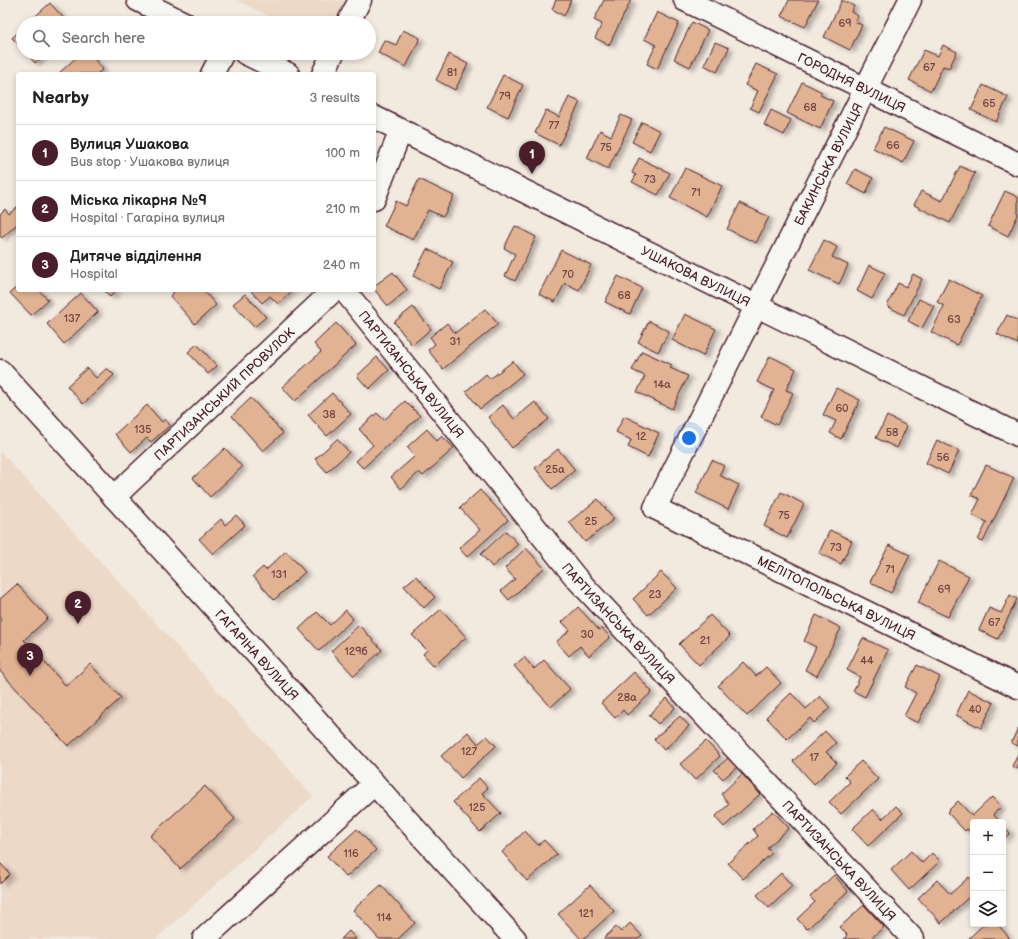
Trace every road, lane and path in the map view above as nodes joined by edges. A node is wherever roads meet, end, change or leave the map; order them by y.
1 (138, 0) edge
2 (360, 0) edge
3 (685, 0) edge
4 (910, 0) edge
5 (170, 16) edge
6 (352, 16) edge
7 (219, 60) edge
8 (259, 60) edge
9 (330, 60) edge
10 (213, 72) edge
11 (284, 72) edge
12 (324, 72) edge
13 (866, 89) junction
14 (376, 118) edge
15 (401, 130) junction
16 (1018, 164) edge
17 (376, 194) edge
18 (332, 292) edge
19 (346, 292) edge
20 (757, 306) junction
21 (0, 371) edge
22 (1018, 435) edge
23 (114, 497) junction
24 (655, 508) joint
25 (1018, 687) edge
26 (374, 784) junction
27 (204, 939) edge
28 (515, 939) edge
29 (913, 939) edge

1 - 5 street
2 - 6 street
3 - 13 street, ГОРОДНЯ ВУЛИЦЯ
4 - 13 street, БАКИНСЬКА ВУЛИЦЯ
7 - 10 street
8 - 11 street
9 - 12 street
13 - 16 street, ГОРОДНЯ ВУЛИЦЯ
13 - 20 street, БАКИНСЬКА ВУЛИЦЯ
14 - 15 street, УШАКОВА ВУЛИЦЯ
15 - 17 street
15 - 20 street, УШАКОВА ВУЛИЦЯ
18 - 23 street, ПАРТИЗАНСЬКИЙ ПРОВУЛОК
19 - 29 street, ПАРТИЗАНСЬКА ВУЛИЦЯ
20 - 22 street, УШАКОВА ВУЛИЦЯ
20 - 24 street, БАКИНСЬКА ВУЛИЦЯ
21 - 23 street, ГАГАРІНА ВУЛИЦЯ
23 - 26 street, ГАГАРІНА ВУЛИЦЯ
24 - 25 street, МЕЛІТОПОЛЬСЬКА ВУЛИЦЯ
26 - 27 street
26 - 28 street, ГАГАРІНА ВУЛИЦЯ

